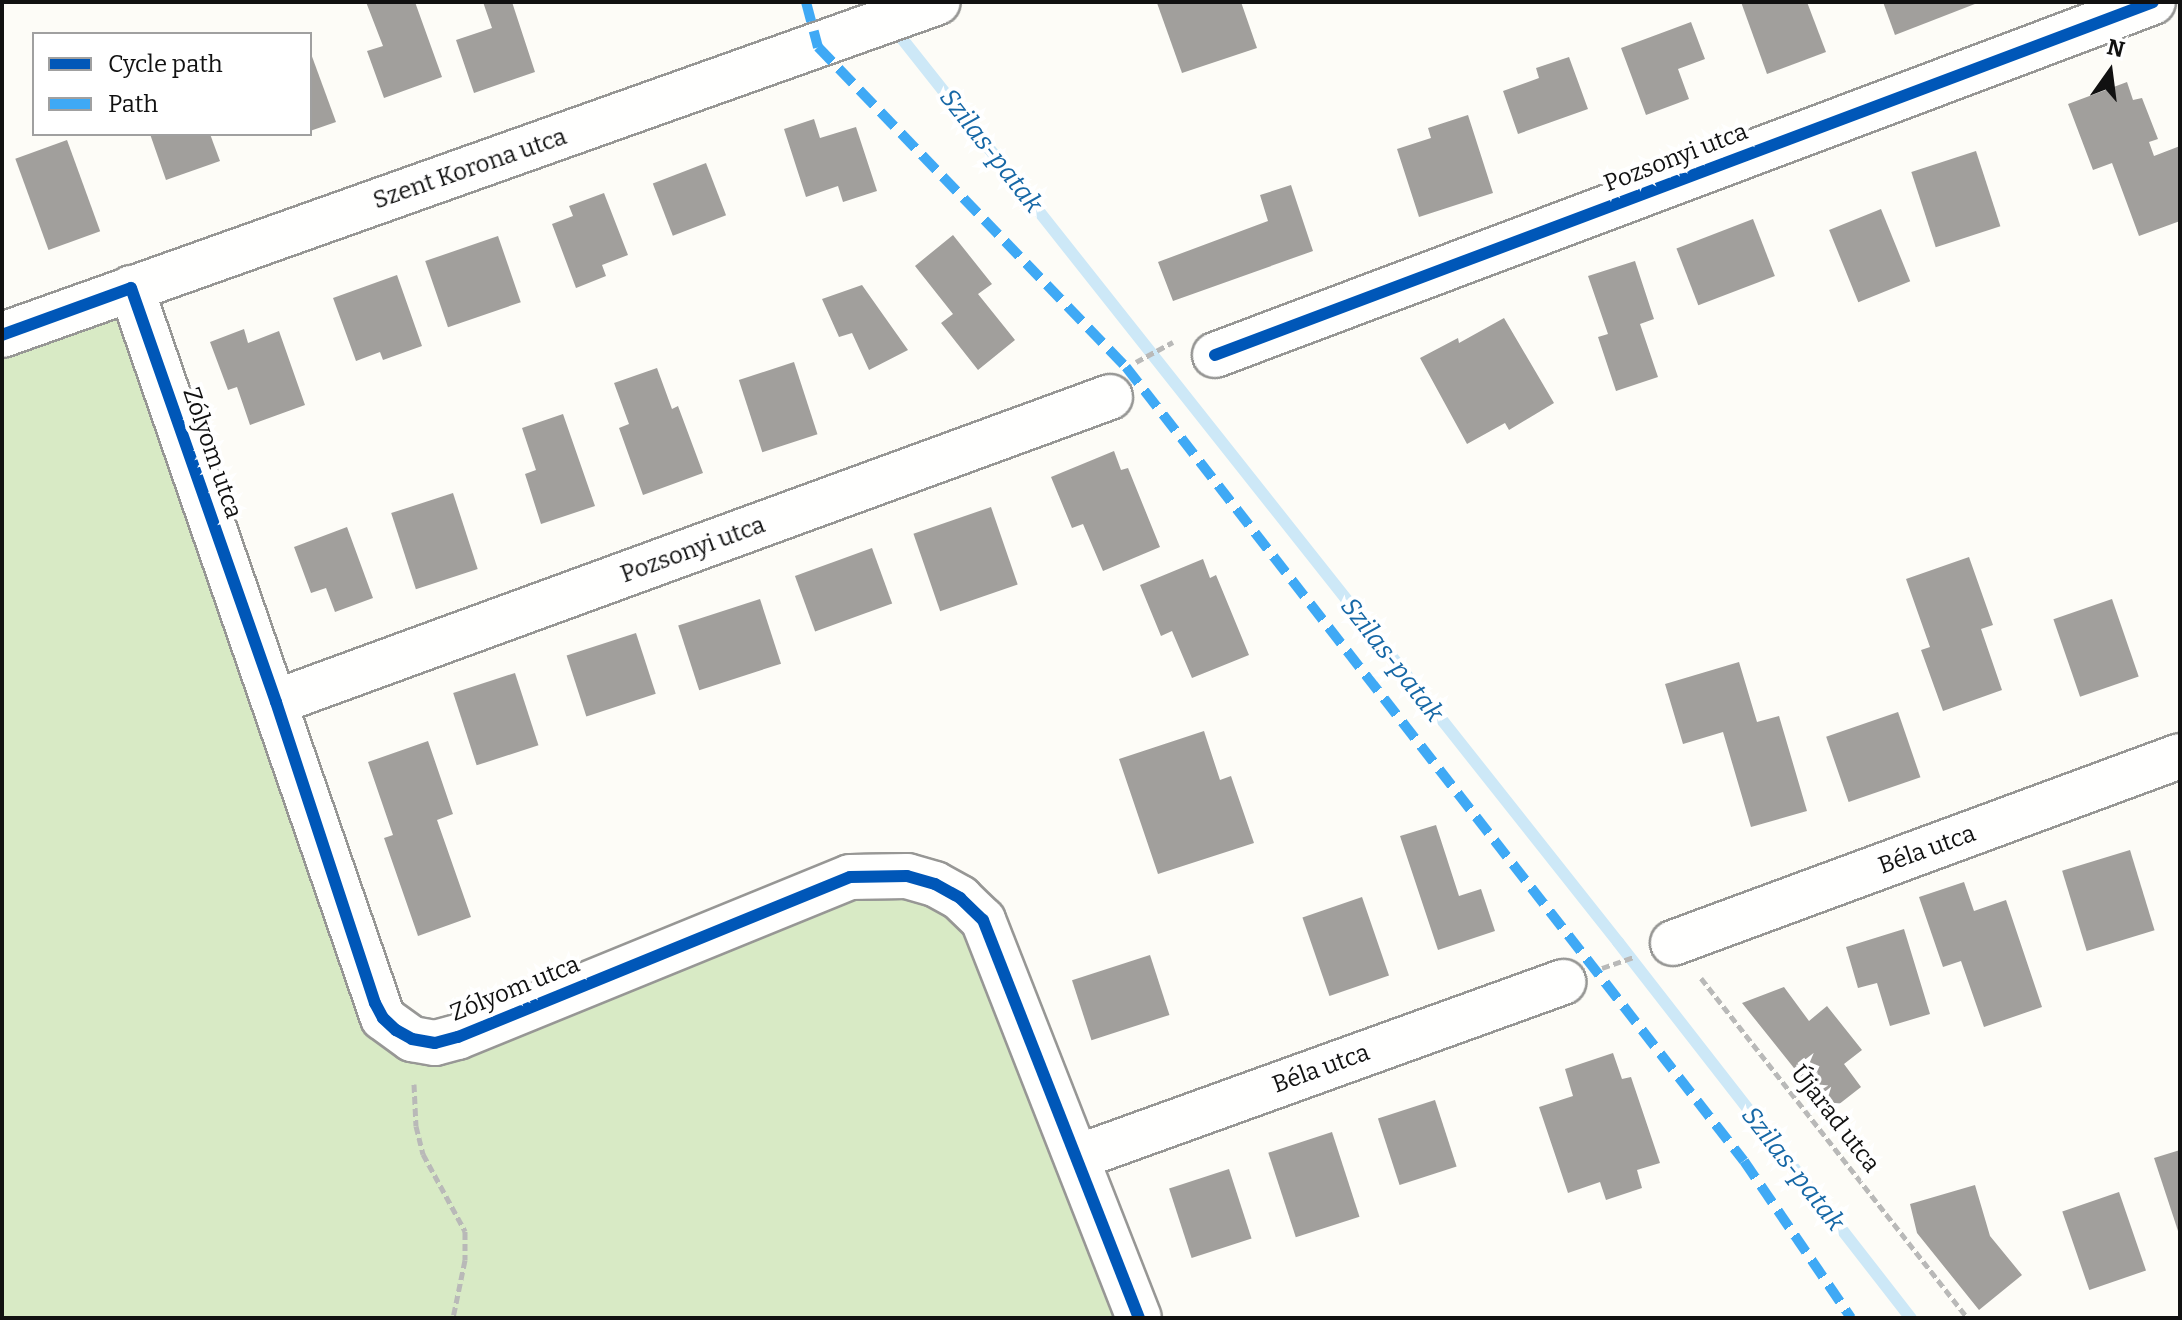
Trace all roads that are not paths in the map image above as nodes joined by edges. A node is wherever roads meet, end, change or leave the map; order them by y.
1 (2153, 2) edge
2 (929, 6) edge
3 (131, 288) junction
4 (2, 335) edge
5 (1196, 348) road end
6 (1118, 382) road end
7 (276, 702) junction
8 (2180, 756) edge
9 (1655, 950) road end
10 (1578, 976) road end
11 (1078, 1157) junction
12 (1139, 1318) edge

1 - 5 street, Pozsonyi utca
2 - 3 street, Szent Korona utca
3 - 4 street, Szent Korona utca
3 - 7 street, Zólyom utca
6 - 7 street, Pozsonyi utca
7 - 11 street, Zólyom utca
8 - 9 street, Béla utca
10 - 11 street, Béla utca
11 - 12 street, Zólyom utca

